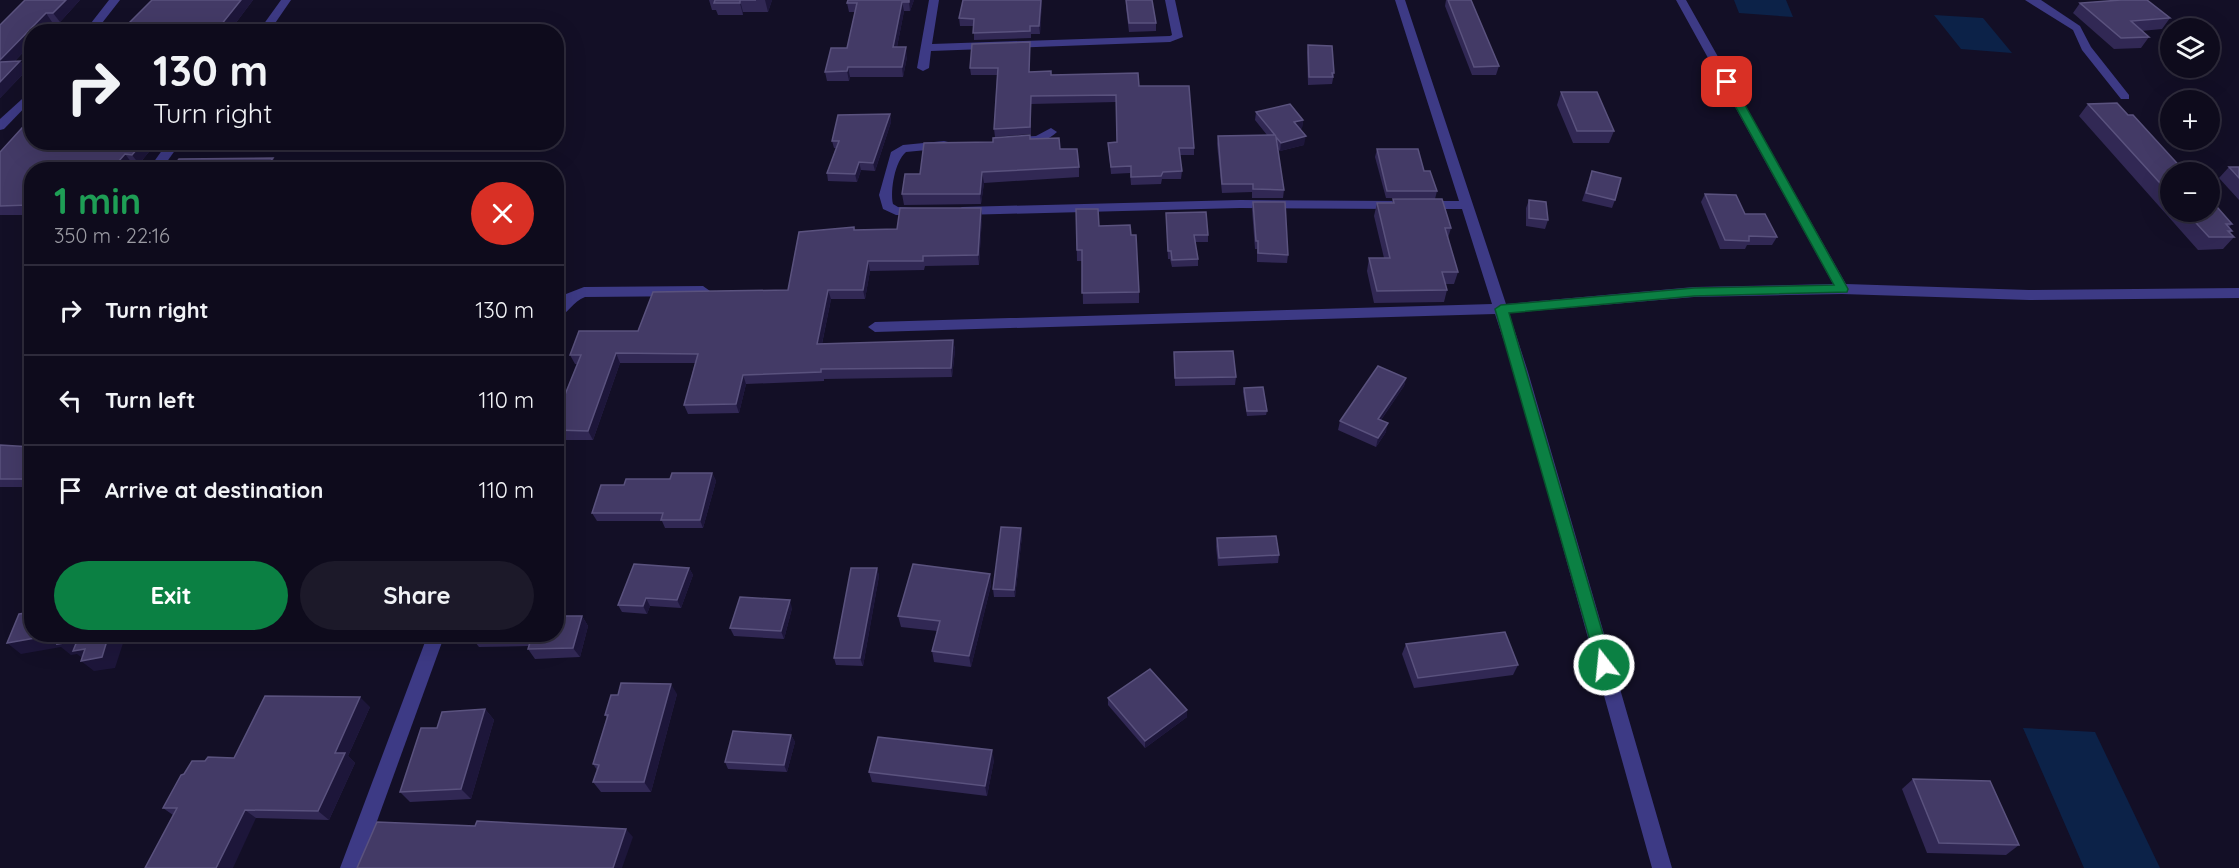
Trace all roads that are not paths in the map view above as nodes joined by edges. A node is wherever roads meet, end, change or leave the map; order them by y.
1 (115, 0) edge
2 (286, 0) edge
3 (934, 0) edge
4 (1170, 0) edge
5 (1400, 0) edge
6 (1681, 0) edge
7 (2030, 0) edge
8 (96, 24) edge
9 (269, 24) edge
10 (926, 48) junction
11 (923, 68) dead end
12 (2125, 97) dead end
13 (24, 101) edge
14 (0, 126) edge
15 (1051, 132) dead end
16 (1000, 142) edge
17 (952, 144) edge
18 (1466, 205) junction
19 (1842, 289) junction
20 (703, 291) edge
21 (2239, 293) edge
22 (564, 306) edge
23 (1501, 309) junction
24 (875, 327) dead end
25 (434, 642) edge
26 (350, 868) edge
27 (1662, 868) edge

1 - 8 street
2 - 9 street
3 - 10 street
4 - 10 street
5 - 18 street
6 - 19 street
7 - 12 lane
10 - 11 street
13 - 14 street
15 - 16 street
17 - 18 street
18 - 23 street
19 - 21 street
19 - 23 street
20 - 22 street
23 - 24 street
23 - 27 street
25 - 26 street

